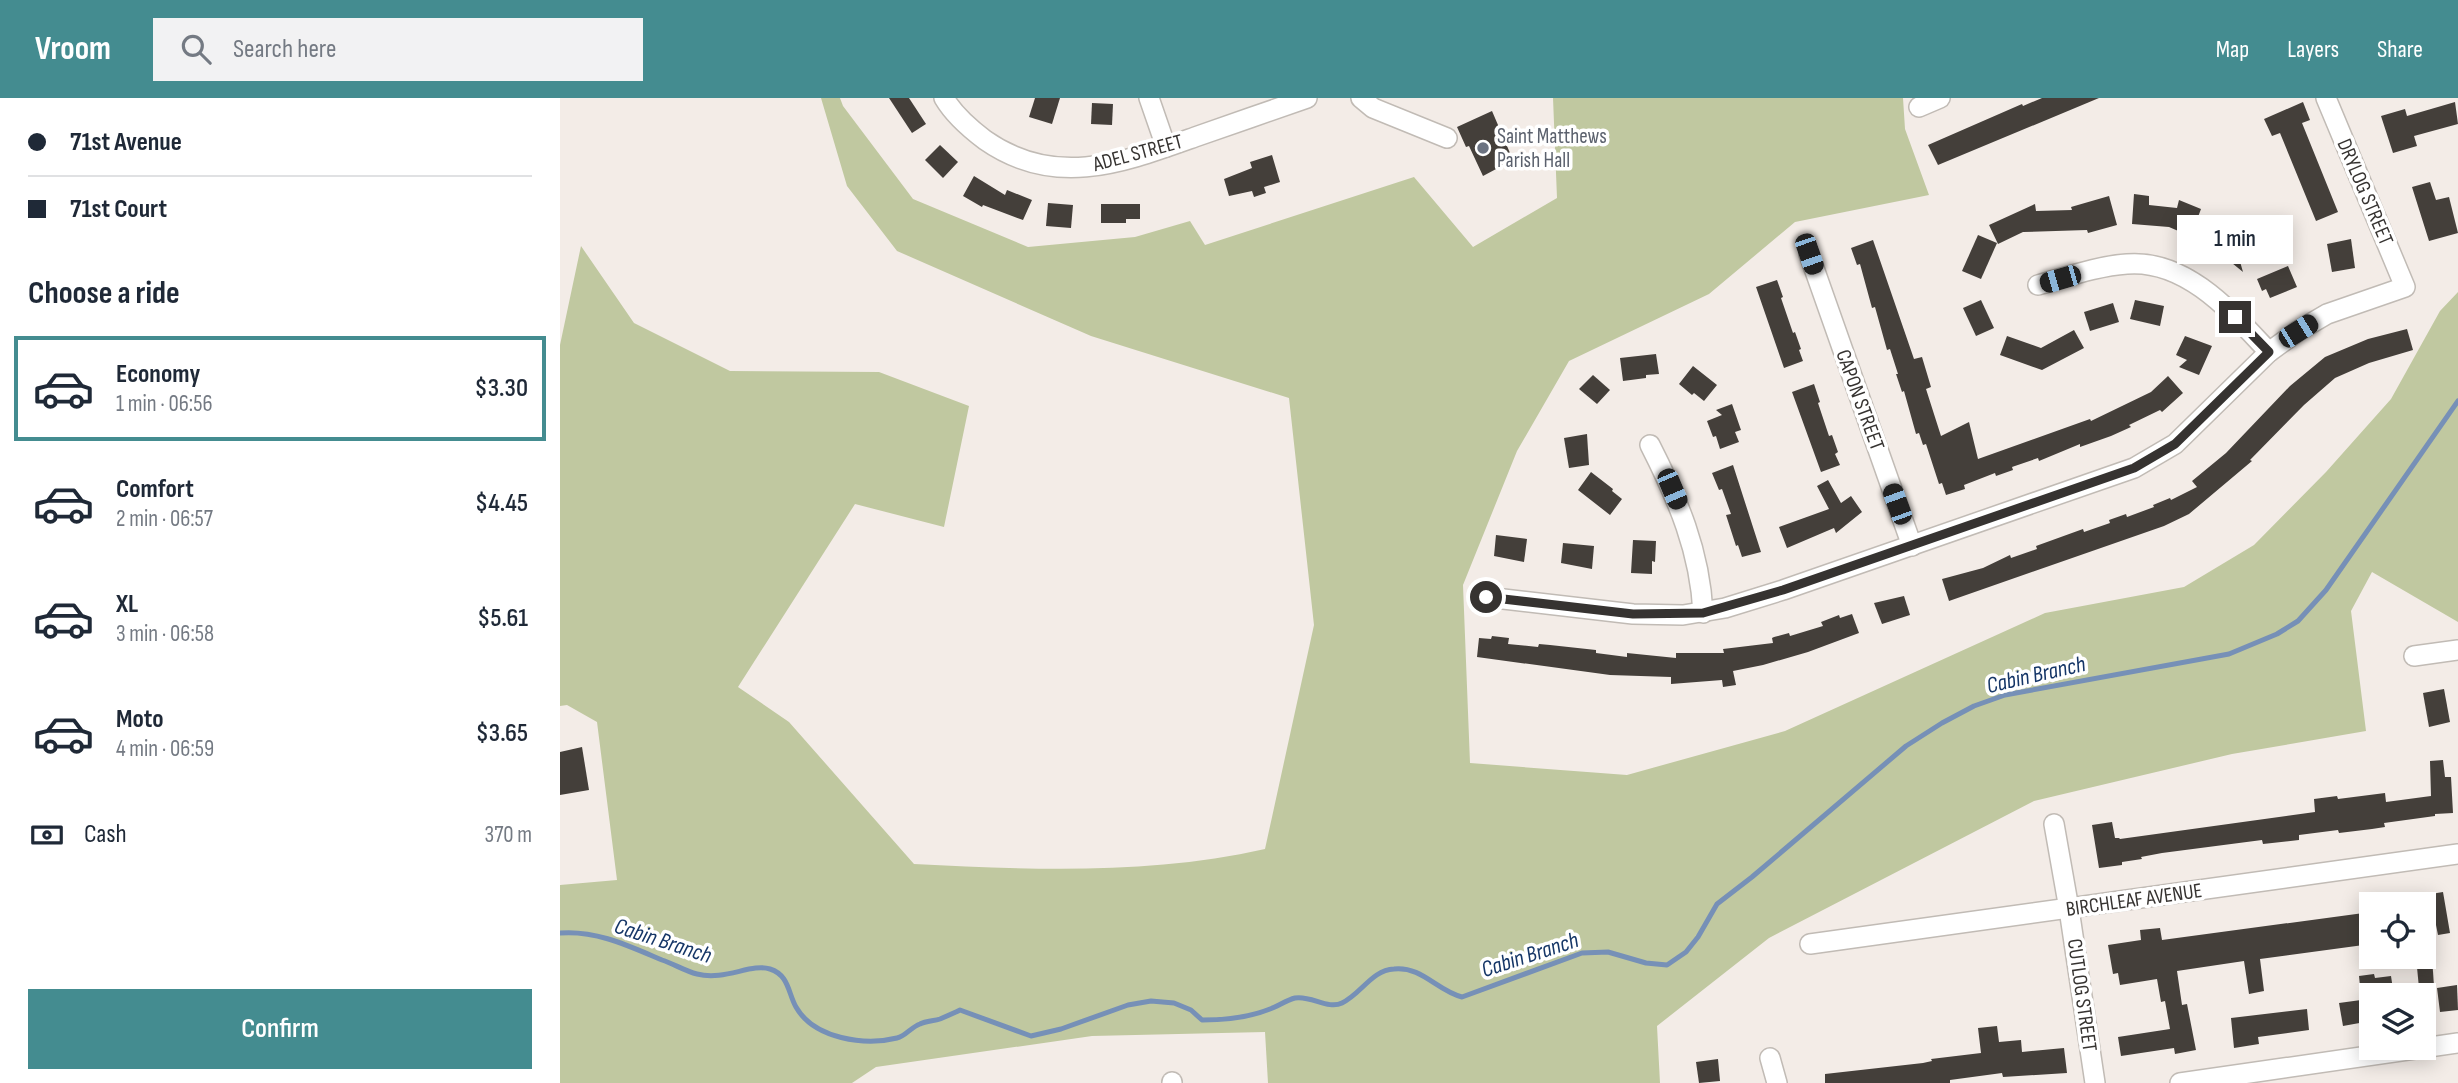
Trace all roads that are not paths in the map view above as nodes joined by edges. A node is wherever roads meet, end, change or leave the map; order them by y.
1 (944, 98) edge
2 (1149, 98) edge
3 (1307, 98) edge
4 (1360, 98) edge
5 (1940, 98) edge
6 (2326, 98) edge
7 (1919, 107) dead end
8 (1447, 138) dead end
9 (1166, 148) junction
10 (1809, 254) dead end
11 (2038, 285) dead end
12 (2269, 352) junction
13 (1650, 445) dead end
14 (1912, 546) junction
15 (1486, 597) dead end
16 (1703, 613) junction
17 (2458, 650) edge
18 (2414, 656) dead end
19 (2054, 824) dead end
20 (2458, 854) edge
21 (2069, 909) junction
22 (1810, 944) dead end
23 (2458, 1043) edge
24 (1770, 1058) dead end
25 (1777, 1083) edge
26 (2095, 1083) edge
27 (2180, 1083) edge

1 - 9 street, ADEL STREET
2 - 9 street
3 - 9 street, ADEL STREET
4 - 8 street
5 - 7 street
6 - 12 street, DRYLOG STREET
10 - 14 street, CAPON STREET
11 - 12 street
12 - 14 street
13 - 16 street
14 - 16 street
15 - 16 street
17 - 18 street
19 - 21 street, CUTLOG STREET
20 - 21 street, BIRCHLEAF AVENUE
21 - 22 street, BIRCHLEAF AVENUE
21 - 26 street, CUTLOG STREET
23 - 27 street
24 - 25 street

